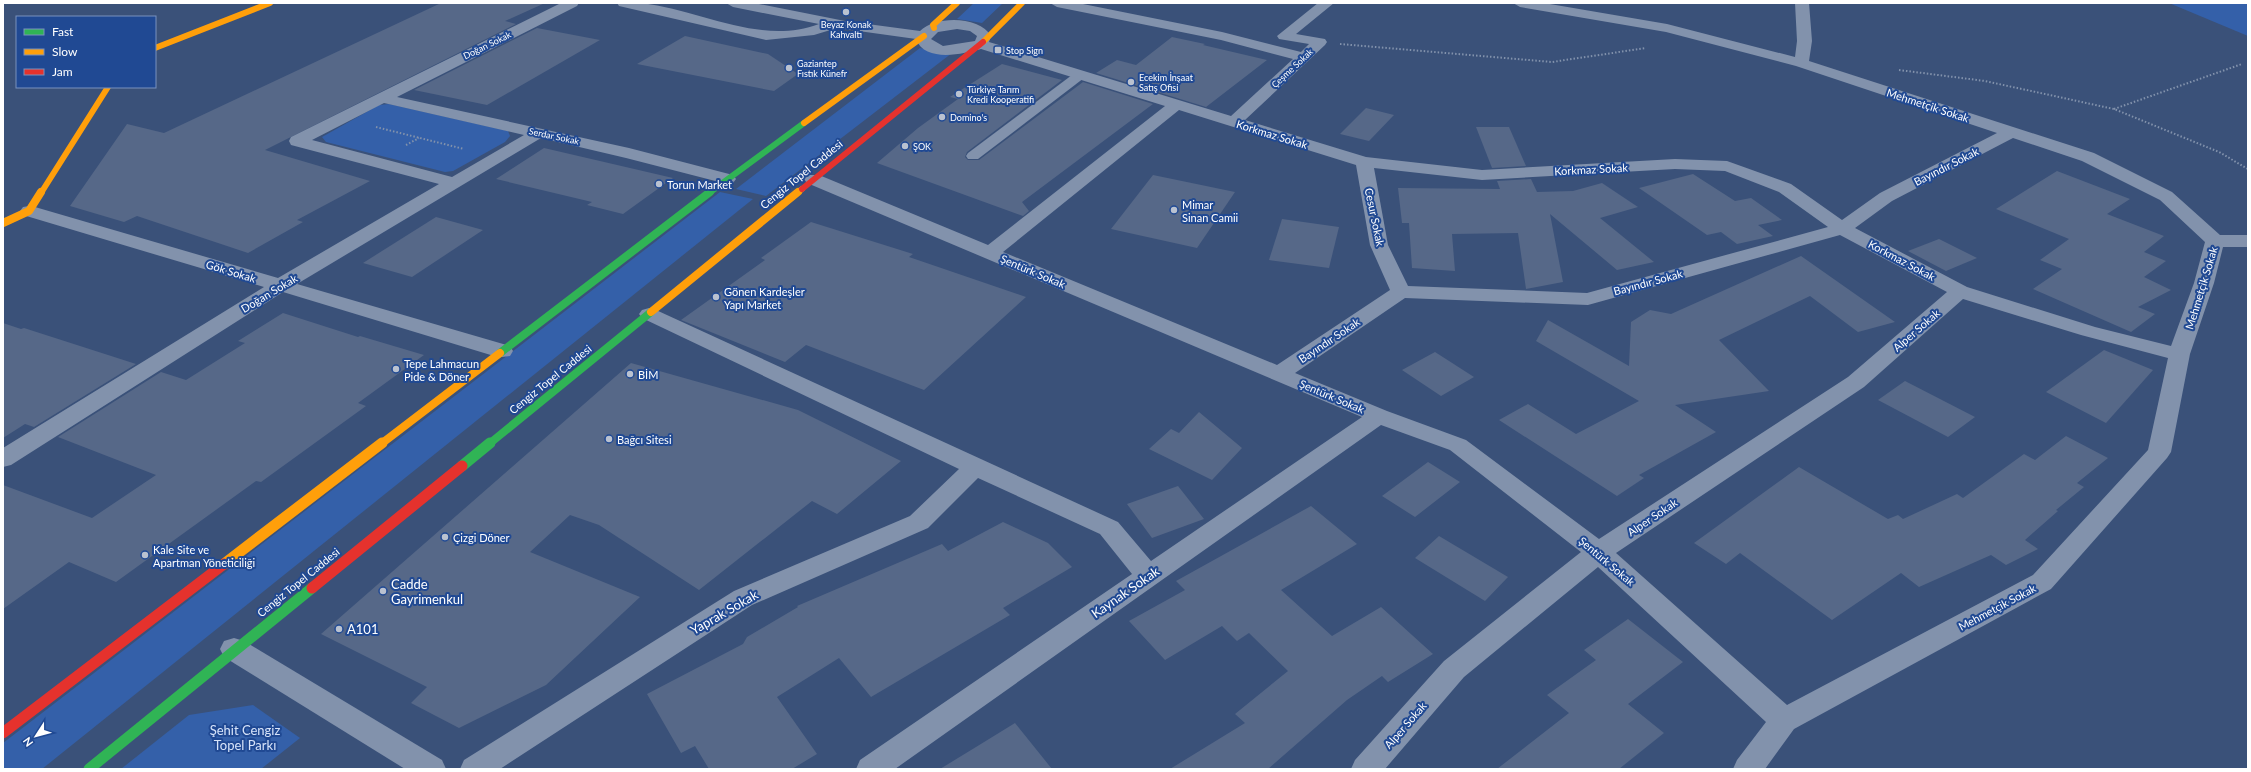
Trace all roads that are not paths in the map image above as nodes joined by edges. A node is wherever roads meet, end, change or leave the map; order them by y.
1 (270, 3) edge
2 (572, 3) edge
3 (624, 3) edge
4 (733, 3) edge
5 (957, 3) edge
6 (1022, 3) edge
7 (1057, 3) edge
8 (1327, 3) edge
9 (1520, 3) edge
10 (1802, 3) edge
11 (836, 23) junction
12 (929, 32) junction
13 (980, 44) junction
14 (156, 48) edge
15 (1304, 57) junction
16 (1801, 63) junction
17 (1080, 75) junction
18 (107, 88) edge
19 (381, 98) junction
20 (1176, 105) junction
21 (1234, 122) junction
22 (2011, 132) junction
23 (538, 133) junction
24 (973, 156) dead end
25 (1364, 162) junction
26 (727, 178) junction
27 (813, 179) junction
28 (455, 183) junction
29 (29, 211) junction
30 (3, 223) edge
31 (1842, 229) junction
32 (2215, 241) junction
33 (2248, 241) edge
34 (990, 253) junction
35 (279, 286) junction
36 (1960, 291) junction
37 (1401, 292) junction
38 (649, 314) junction
39 (502, 351) junction
40 (2179, 354) junction
41 (1278, 374) junction
42 (1379, 416) junction
43 (3, 459) edge
44 (975, 467) junction
45 (1598, 552) junction
46 (1148, 576) junction
47 (234, 649) junction
48 (1784, 720) junction
49 (3, 733) edge
50 (89, 769) edge
51 (431, 769) edge
52 (475, 769) edge
53 (871, 769) edge
54 (1366, 769) edge
55 (1748, 769) edge

1 - 14 main road
2 - 19 street, Doğan Sokak
3 - 11 street
4 - 11 street
5 - 12 main road
6 - 13 main road, Cengiz Topel Caddesi
7 - 15 street
8 - 15 street, Çeşme Sokak
9 - 16 street, Mehmetçik Sokak
10 - 16 street
11 - 12 street
12 - 13 street
12 - 13 street
12 - 26 main road
13 - 17 street, Korkmaz Sokak
13 - 27 main road, Cengiz Topel Caddesi
15 - 21 street, Çeşme Sokak
16 - 22 street, Mehmetçik Sokak
17 - 20 street, Korkmaz Sokak
17 - 24 lane
18 - 29 main road
19 - 23 street, Serdar Sokak
19 - 28 street, Doğan Sokak
20 - 21 street, Korkmaz Sokak
20 - 34 street
21 - 25 street, Korkmaz Sokak
22 - 31 street, Bayındır Sokak
22 - 32 street, Mehmetçik Sokak
23 - 26 street, Serdar Sokak
23 - 28 street, Doğan Sokak
25 - 31 street, Korkmaz Sokak
25 - 37 street, Cesur Sokak
26 - 39 main road
27 - 34 street, Şentürk Sokak
27 - 38 main road, Cengiz Topel Caddesi
28 - 35 street, Doğan Sokak
29 - 30 main road
29 - 35 street, Gök Sokak
31 - 36 street, Korkmaz Sokak
31 - 37 street, Bayındır Sokak
32 - 33 street
32 - 40 street, Mehmetçik Sokak
34 - 41 street, Şentürk Sokak
35 - 39 street, Gök Sokak
35 - 43 street, Doğan Sokak
36 - 40 street, Korkmaz Sokak
36 - 45 street, Alper Sokak
37 - 41 street, Bayındır Sokak
38 - 44 street
38 - 47 main road, Cengiz Topel Caddesi
39 - 49 main road
40 - 48 street, Mehmetçik Sokak
41 - 42 street, Şentürk Sokak
42 - 45 street, Şentürk Sokak
42 - 46 street, Kaynak Sokak
44 - 46 street
44 - 52 street, Yaprak Sokak
45 - 48 street, Şentürk Sokak
45 - 54 street, Alper Sokak
46 - 53 street, Kaynak Sokak
47 - 50 main road, Cengiz Topel Caddesi
47 - 51 street
48 - 55 street, Mehmetçik Sokak

